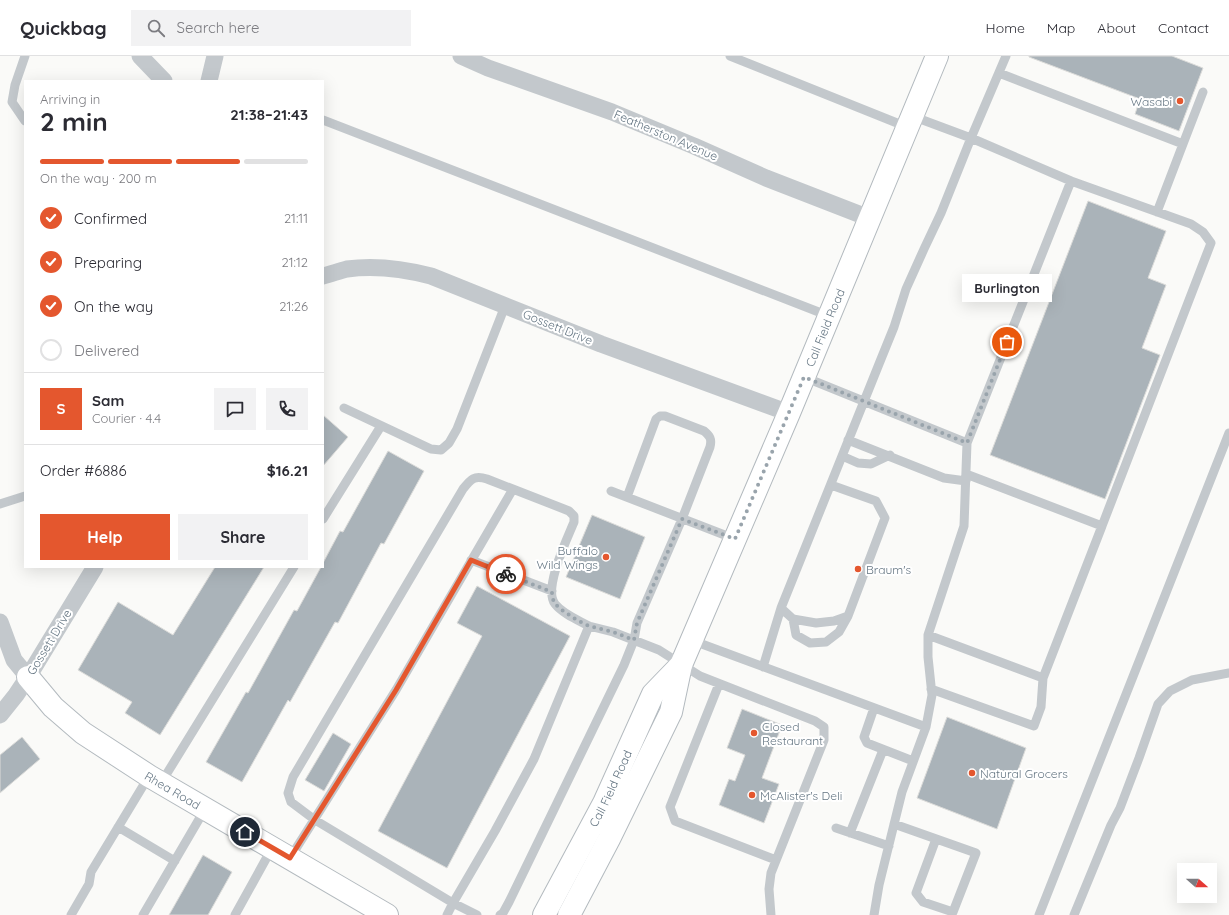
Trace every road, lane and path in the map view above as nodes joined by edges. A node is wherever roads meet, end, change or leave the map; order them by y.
1 (25, 56) edge
2 (140, 56) edge
3 (215, 56) edge
4 (461, 56) edge
5 (730, 56) edge
6 (937, 56) edge
7 (1006, 56) edge
8 (999, 73) junction
9 (163, 80) edge
10 (209, 80) edge
11 (1203, 92) dead end
12 (24, 120) edge
13 (324, 120) edge
14 (909, 121) junction
15 (971, 138) junction
16 (1183, 144) junction
17 (1071, 181) junction
18 (1158, 212) junction
19 (869, 218) junction
20 (324, 276) edge
21 (505, 306) junction
22 (829, 316) junction
23 (804, 377) junction
24 (864, 401) junction
25 (344, 408) dead end
26 (789, 413) junction
27 (381, 426) junction
28 (1229, 434) edge
29 (848, 440) junction
30 (967, 443) junction
31 (890, 455) junction
32 (842, 456) junction
33 (966, 478) junction
34 (831, 485) junction
35 (513, 489) junction
36 (610, 491) dead end
37 (24, 496) edge
38 (627, 497) junction
39 (0, 504) edge
40 (324, 517) edge
41 (682, 519) junction
42 (1102, 526) junction
43 (735, 539) junction
44 (471, 560) junction
45 (94, 568) edge
46 (293, 568) edge
47 (552, 592) junction
48 (781, 608) junction
49 (848, 616) junction
50 (793, 619) junction
51 (0, 622) edge
52 (589, 626) junction
53 (928, 635) junction
54 (634, 640) junction
55 (691, 640) junction
56 (681, 665) junction
57 (763, 667) junction
58 (1229, 673) edge
59 (28, 677) junction
60 (1043, 678) junction
61 (719, 684) junction
62 (931, 689) junction
63 (874, 708) junction
64 (0, 715) edge
65 (926, 727) junction
66 (883, 750) junction
67 (913, 761) junction
68 (155, 780) junction
69 (205, 809) junction
70 (315, 820) junction
71 (894, 824) junction
72 (118, 827) junction
73 (836, 828) dead end
74 (850, 833) junction
75 (936, 839) junction
76 (889, 846) junction
77 (281, 853) junction
78 (776, 860) junction
79 (175, 861) junction
80 (453, 903) junction
81 (71, 915) edge
82 (143, 915) edge
83 (235, 915) edge
84 (387, 915) edge
85 (448, 915) edge
86 (476, 915) edge
87 (500, 915) edge
88 (544, 915) edge
89 (569, 915) edge
90 (771, 915) edge
91 (874, 915) edge
92 (1039, 915) edge
93 (1074, 915) edge

1 - 12 lane
2 - 9 street
3 - 10 street
4 - 19 street, Featherston Avenue
5 - 14 lane
6 - 14 main road, Call Field Road
7 - 8 lane
8 - 15 lane
8 - 16 lane
11 - 16 lane
13 - 22 lane
14 - 15 lane
14 - 19 main road, Call Field Road
15 - 17 lane
15 - 24 lane
16 - 18 lane
17 - 18 lane
17 - 30 lane
18 - 42 lane
19 - 22 main road, Call Field Road
20 - 21 street, Gossett Drive
21 - 26 street, Gossett Drive
21 - 27 lane
22 - 23 main road, Call Field Road
23 - 24 lane
23 - 26 main road, Call Field Road
24 - 29 lane
24 - 30 lane
25 - 27 lane
26 - 43 main road, Call Field Road
27 - 40 lane
28 - 92 lane
29 - 31 lane
29 - 32 lane
30 - 33 lane
31 - 32 lane
31 - 33 lane
32 - 34 lane
33 - 42 lane
33 - 53 lane
34 - 48 lane
34 - 49 lane
35 - 44 lane
35 - 47 lane
35 - 70 lane
36 - 38 lane
37 - 39 lane
38 - 41 lane
38 - 41 lane
41 - 43 lane
41 - 54 lane
42 - 60 lane
43 - 55 main road, Call Field Road
44 - 47 lane
44 - 70 lane
45 - 59 street, Gossett Drive
46 - 68 lane
47 - 52 lane
48 - 50 lane
48 - 57 lane
49 - 50 lane
49 - 50 lane
51 - 59 street, Rhea Road
52 - 54 lane
52 - 80 lane
53 - 60 lane
53 - 62 lane
54 - 56 lane
54 - 87 lane
55 - 56 main road, Call Field Road
55 - 57 lane
56 - 61 lane
56 - 88 main road, Call Field Road
56 - 89 main road, Call Field Road
57 - 63 lane
58 - 93 lane
59 - 64 street, Gossett Drive
59 - 68 main road, Rhea Road
60 - 62 lane
61 - 78 lane
61 - 78 lane
62 - 65 lane
63 - 65 lane
63 - 66 lane
65 - 67 lane
66 - 67 lane
66 - 74 lane
67 - 71 lane
68 - 69 main road, Rhea Road
68 - 72 lane
69 - 77 main road, Rhea Road
69 - 79 lane
70 - 77 lane
70 - 80 lane
71 - 75 lane
71 - 76 lane
72 - 79 lane
72 - 81 lane
73 - 74 lane
74 - 76 lane
75 - 75 lane
76 - 91 lane
77 - 83 lane
77 - 84 main road, Rhea Road
78 - 90 lane
79 - 82 lane
80 - 85 lane
80 - 86 lane

